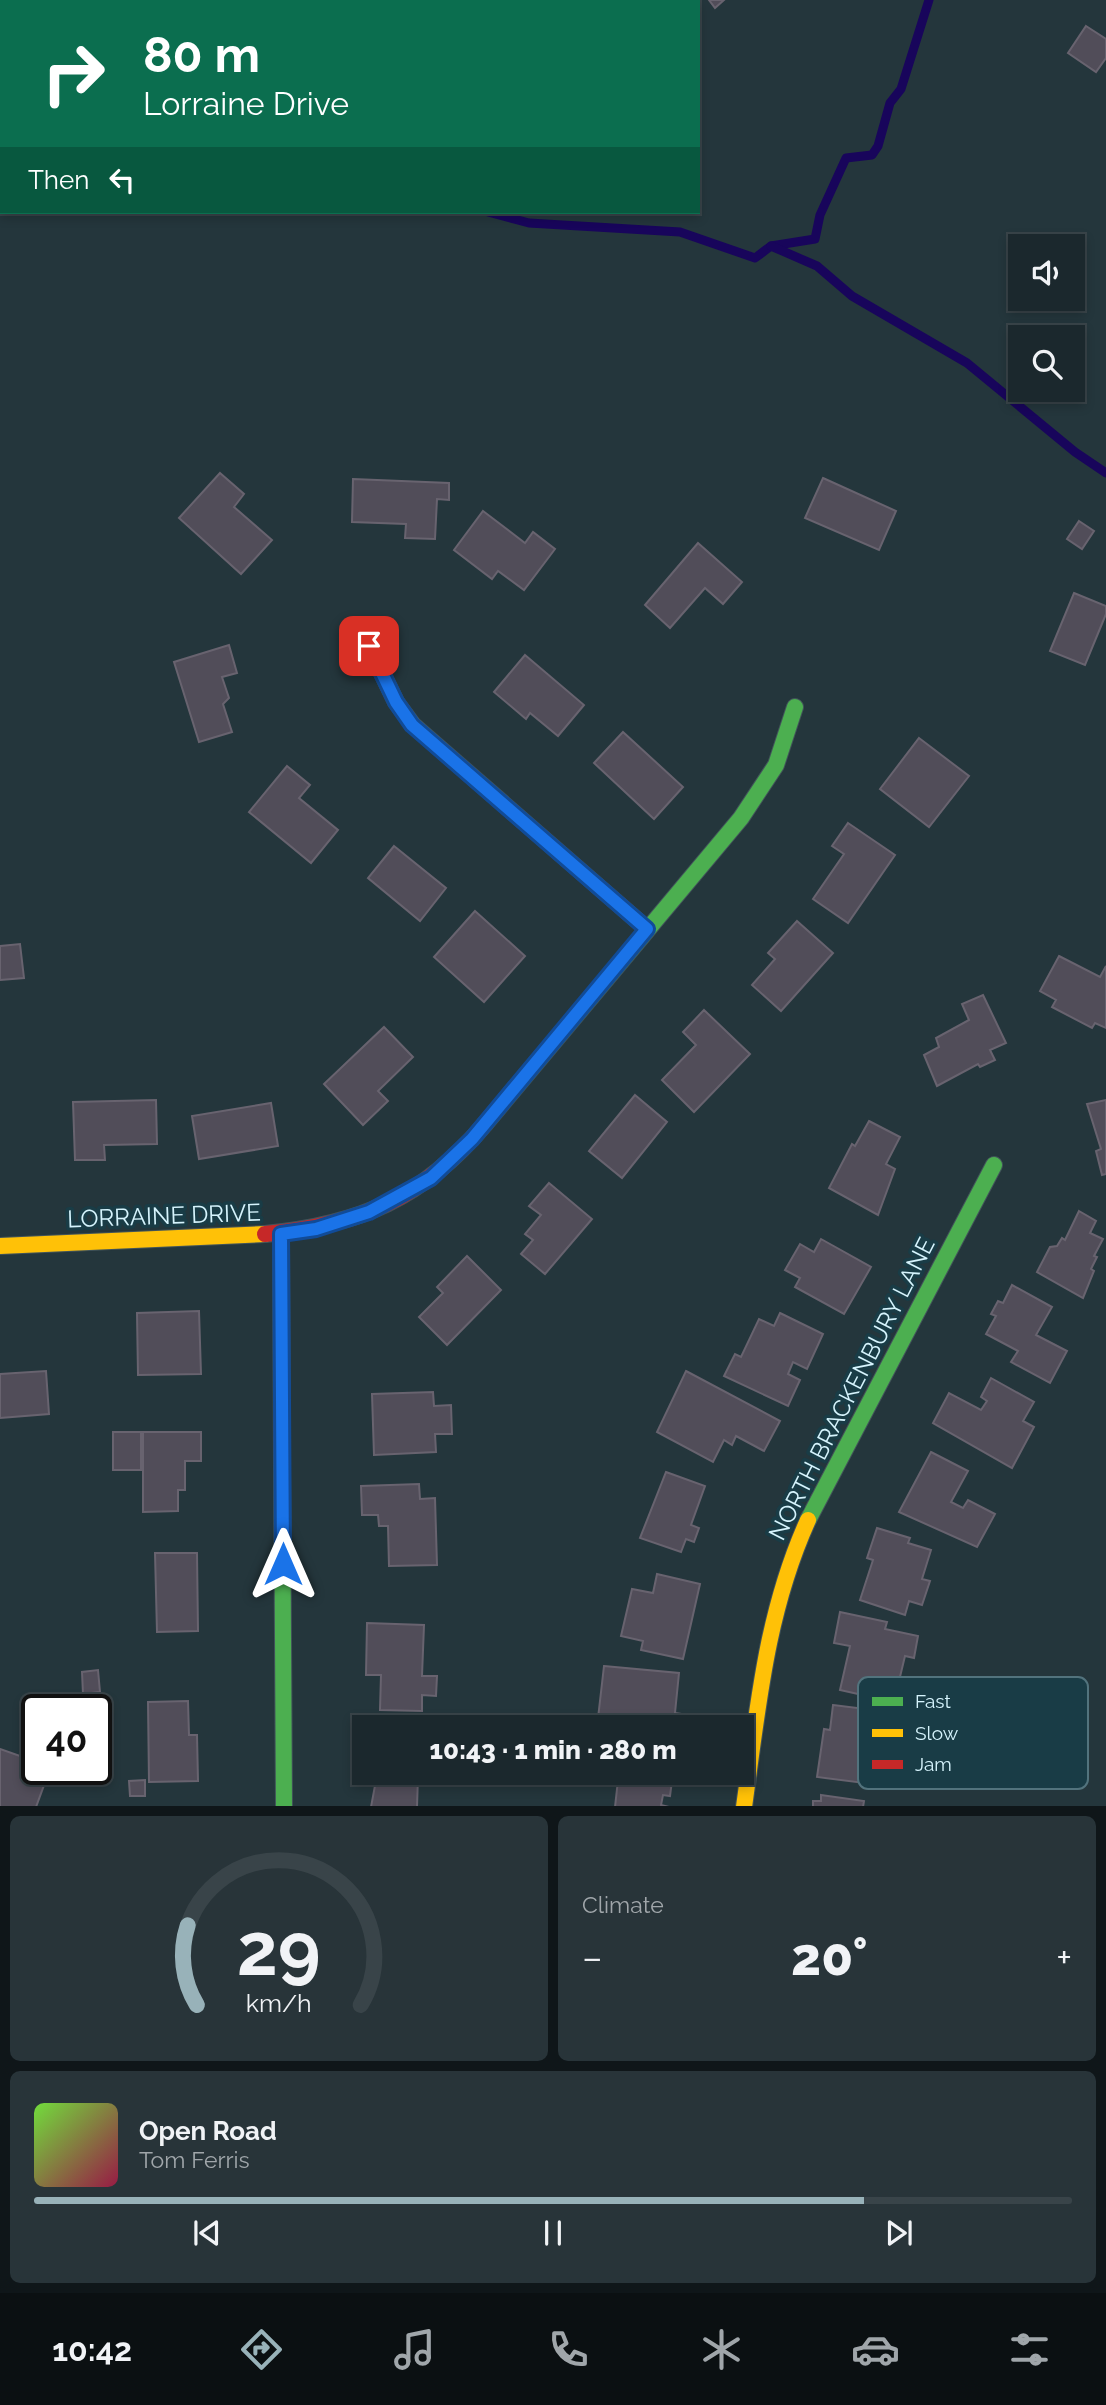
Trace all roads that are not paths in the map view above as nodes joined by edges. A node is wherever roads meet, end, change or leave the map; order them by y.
1 (369, 646) dead end
2 (795, 707) dead end
3 (647, 929) junction
4 (994, 1165) dead end
5 (281, 1234) junction
6 (0, 1246) edge
7 (284, 1806) edge
8 (744, 1806) edge

1 - 3 street
2 - 3 street, LORRAINE DRIVE
3 - 5 street, LORRAINE DRIVE
4 - 8 street, NORTH BRACKENBURY LANE
5 - 6 street, LORRAINE DRIVE
5 - 7 street

